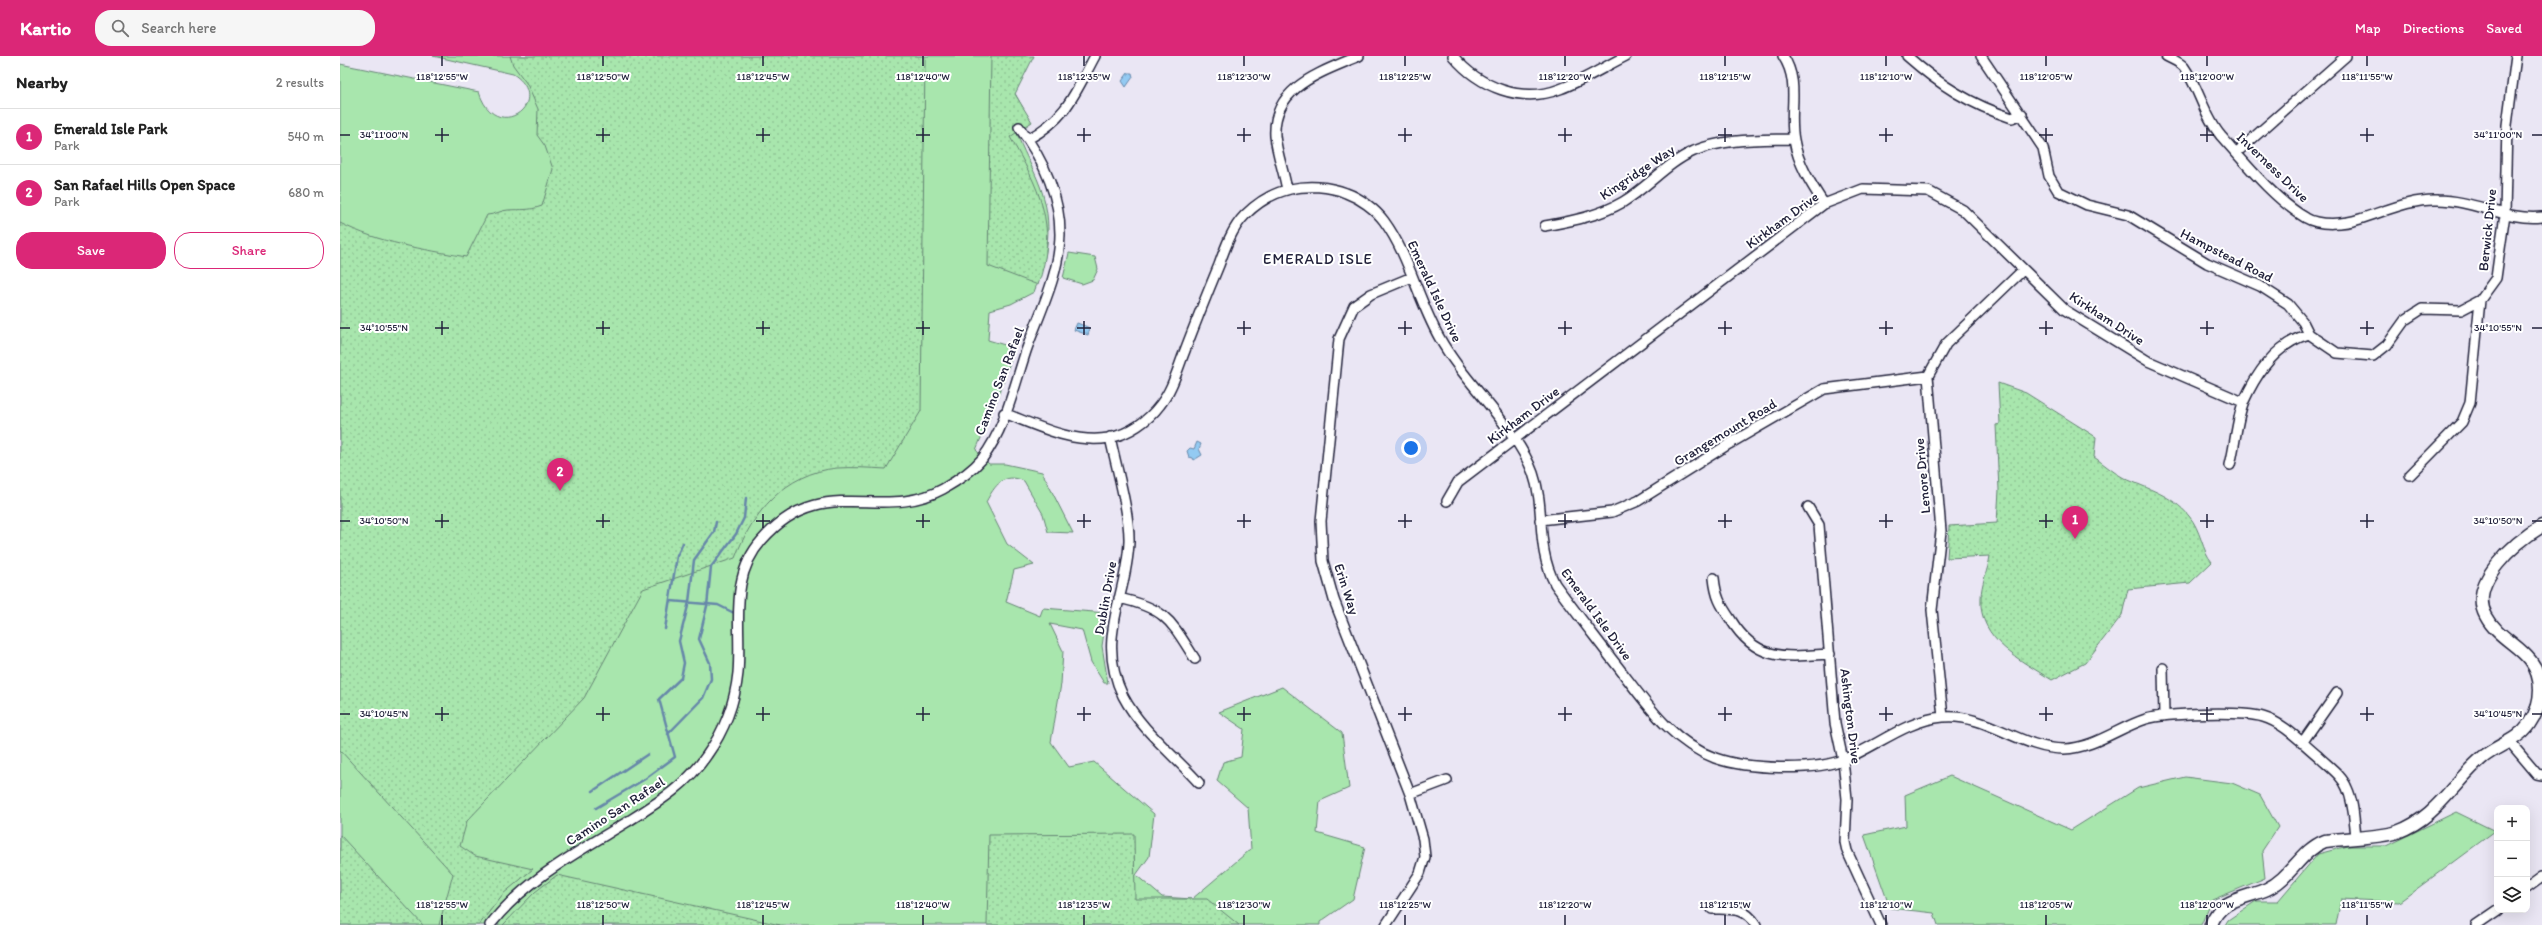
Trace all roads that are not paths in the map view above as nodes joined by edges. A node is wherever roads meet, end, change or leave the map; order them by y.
1 (1095, 56) edge
2 (1359, 56) edge
3 (1453, 56) edge
4 (1626, 56) edge
5 (1782, 56) edge
6 (1907, 56) edge
7 (1982, 56) edge
8 (2166, 56) edge
9 (2346, 56) edge
10 (2516, 56) edge
11 (2022, 114) junction
12 (1019, 127) dead end
13 (1028, 139) junction
14 (1793, 139) junction
15 (2236, 153) junction
16 (1287, 190) junction
17 (1824, 204) junction
18 (2505, 214) junction
19 (2542, 217) edge
20 (1544, 226) dead end
21 (2024, 270) junction
22 (1412, 276) junction
23 (2480, 300) junction
24 (2309, 334) junction
25 (1928, 376) junction
26 (2244, 402) junction
27 (1004, 413) junction
28 (1110, 437) junction
29 (1514, 439) junction
30 (2230, 465) dead end
31 (2410, 475) dead end
32 (1447, 501) dead end
33 (1808, 507) dead end
34 (1540, 520) junction
35 (2541, 527) edge
36 (1714, 578) dead end
37 (1119, 598) junction
38 (1830, 654) junction
39 (1195, 660) dead end
40 (2163, 668) dead end
41 (2337, 693) dead end
42 (2541, 693) edge
43 (2164, 716) junction
44 (1943, 717) junction
45 (2509, 742) junction
46 (2302, 743) junction
47 (1843, 760) junction
48 (2542, 775) edge
49 (1447, 780) dead end
50 (1199, 783) dead end
51 (1410, 794) junction
52 (2356, 836) junction
53 (2542, 877) edge
54 (2530, 886) edge
55 (1712, 909) dead end
56 (2494, 913) edge
57 (490, 925) edge
58 (1386, 925) edge
59 (1756, 925) edge
60 (1881, 925) edge
61 (2211, 925) edge
62 (2476, 925) edge

1 - 13 street
2 - 16 street
3 - 4 street
5 - 14 street
6 - 11 street
7 - 11 street, Hampstead Road
8 - 15 street, Inverness Drive
9 - 15 street
10 - 18 street, Berwick Drive
11 - 24 street, Hampstead Road
12 - 13 street, Camino San Rafael
13 - 27 street, Camino San Rafael
14 - 17 street
14 - 20 street, Kingridge Way
15 - 18 street, Inverness Drive
16 - 22 street, Emerald Isle Drive
16 - 28 street, Emerald Isle Drive
17 - 21 street, Kirkham Drive
17 - 29 street, Kirkham Drive
18 - 19 street, Inverness Drive
18 - 23 street, Berwick Drive
21 - 25 street
21 - 26 street, Kirkham Drive
22 - 29 street, Emerald Isle Drive
22 - 51 street, Erin Way
23 - 24 street, Hampstead Road
23 - 31 street
24 - 26 street
25 - 34 street, Grangemount Road
25 - 44 street, Lenore Drive
26 - 30 street
27 - 28 street, Emerald Isle Drive
27 - 57 street, Camino San Rafael
28 - 37 street, Dublin Drive
29 - 32 street, Kirkham Drive
29 - 34 street, Emerald Isle Drive
33 - 38 street, Ashington Drive
34 - 47 street, Emerald Isle Drive
35 - 42 main road
36 - 38 street
37 - 39 street
37 - 50 street, Dublin Drive
38 - 47 street, Ashington Drive
40 - 43 street
41 - 46 street
42 - 45 main road
43 - 44 street, Emerald Isle Drive
43 - 46 street, Emerald Isle Drive
44 - 47 street, Emerald Isle Drive
45 - 48 street
45 - 52 main road
46 - 52 street, Emerald Isle Drive
47 - 60 street, Ashington Drive
49 - 51 street
51 - 58 street, Erin Way
52 - 61 main road
53 - 54 street
55 - 59 street
56 - 62 street

